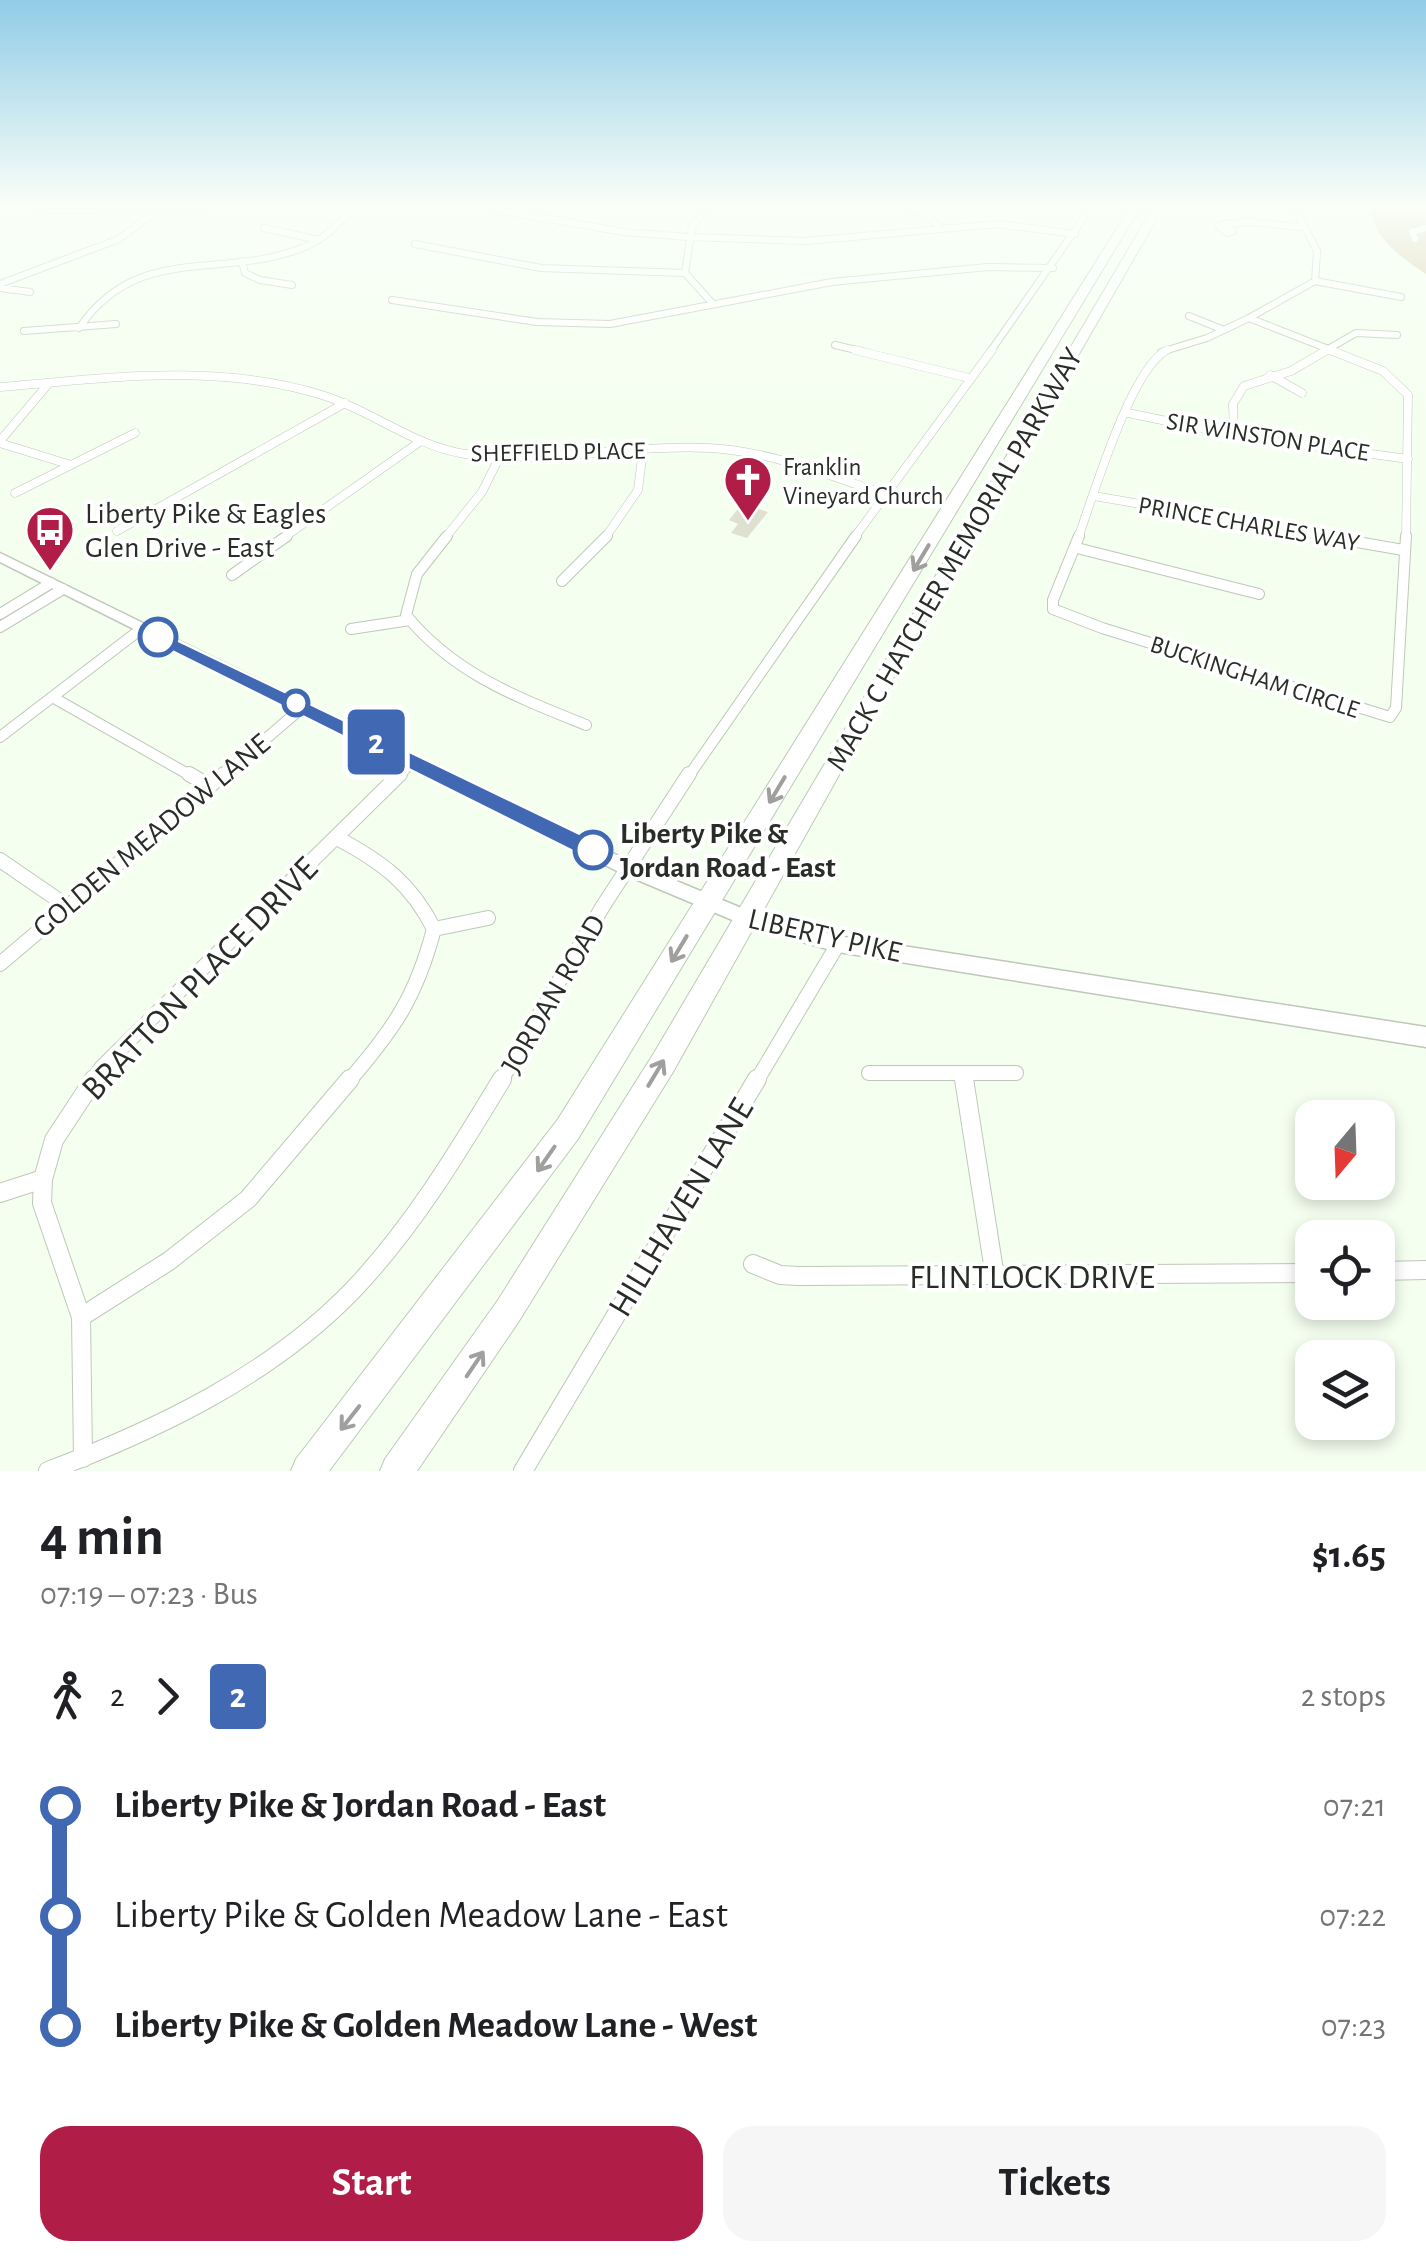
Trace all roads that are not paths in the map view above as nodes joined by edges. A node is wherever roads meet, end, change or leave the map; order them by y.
1 (28, 275) edge
2 (158, 275) edge
3 (248, 275) edge
4 (686, 275) edge
5 (908, 275) edge
6 (1049, 275) edge
7 (1094, 275) edge
8 (1120, 275) edge
9 (1317, 275) edge
10 (1316, 281) junction
11 (292, 285) dead end
12 (0, 286) edge
13 (30, 292) dead end
14 (1402, 297) dead end
15 (392, 300) dead end
16 (713, 304) junction
17 (1189, 316) dead end
18 (1247, 317) junction
19 (116, 324) dead end
20 (80, 328) junction
21 (1224, 330) junction
22 (24, 331) dead end
23 (1397, 335) dead end
24 (835, 345) dead end
25 (1326, 347) junction
26 (1270, 375) junction
27 (969, 378) junction
28 (48, 382) junction
29 (0, 387) edge
30 (1302, 393) dead end
31 (345, 402) junction
32 (1128, 412) junction
33 (135, 433) dead end
34 (1234, 435) junction
35 (0, 442) edge
36 (418, 444) junction
37 (643, 450) junction
38 (500, 456) junction
39 (1408, 459) junction
40 (71, 465) junction
41 (15, 494) dead end
42 (885, 494) junction
43 (1094, 496) junction
44 (116, 531) dead end
45 (1077, 548) junction
46 (1403, 550) junction
47 (0, 557) edge
48 (232, 575) dead end
49 (562, 581) dead end
50 (57, 586) junction
51 (1260, 594) dead end
52 (0, 614) edge
53 (410, 620) junction
54 (0, 627) edge
55 (141, 629) junction
56 (350, 630) dead end
57 (54, 698) junction
58 (302, 706) junction
59 (586, 725) dead end
60 (0, 736) edge
61 (414, 760) junction
62 (208, 785) junction
63 (337, 838) junction
64 (0, 860) edge
65 (628, 868) junction
66 (708, 903) junction
67 (67, 906) junction
68 (488, 918) dead end
69 (749, 919) junction
70 (434, 929) junction
71 (838, 944) junction
72 (0, 964) edge
73 (1426, 1037) edge
74 (869, 1072) dead end
75 (963, 1073) junction
76 (1016, 1073) dead end
77 (43, 1179) junction
78 (0, 1193) edge
79 (753, 1264) dead end
80 (1426, 1270) edge
81 (1395, 1271) edge
82 (1295, 1272) edge
83 (995, 1277) junction
84 (82, 1317) junction
85 (83, 1458) junction
86 (48, 1471) edge
87 (308, 1471) edge
88 (398, 1471) edge
89 (523, 1471) edge

1 - 12 street
2 - 20 street
3 - 11 street
4 - 16 street
5 - 16 street
6 - 27 street, JORDAN ROAD
7 -> 66 highway, MACK C HATCHER MEMORIAL PARKWAY
8 - 69 highway, MACK C HATCHER MEMORIAL PARKWAY
9 - 10 street
10 - 14 street
10 - 18 street, BUCKINGHAM CIRCLE
12 - 13 street
15 - 16 street
17 - 21 street
18 - 21 street, BUCKINGHAM CIRCLE
18 - 25 street, BUCKINGHAM CIRCLE
19 - 20 street
20 - 22 street
21 - 32 street, BUCKINGHAM CIRCLE
23 - 25 street
24 - 27 street
25 - 26 street
25 - 39 street, BUCKINGHAM CIRCLE
26 - 30 street
26 - 34 street
27 - 42 street, JORDAN ROAD
28 - 29 street, SHEFFIELD PLACE
28 - 31 street, SHEFFIELD PLACE
28 - 35 street
31 - 36 street, SHEFFIELD PLACE
31 - 44 street
32 - 34 street, SIR WINSTON PLACE
32 - 43 street, BUCKINGHAM CIRCLE
33 - 40 street
34 - 39 street, SIR WINSTON PLACE
35 - 40 street
36 - 38 street, SHEFFIELD PLACE
36 - 48 street
37 - 38 street, SHEFFIELD PLACE
37 - 42 street, SHEFFIELD PLACE
37 - 49 street
38 - 53 street
39 - 46 street, BUCKINGHAM CIRCLE
40 - 41 street
42 - 65 street, JORDAN ROAD
43 - 45 street, BUCKINGHAM CIRCLE
43 - 46 street, PRINCE CHARLES WAY
45 - 46 street, BUCKINGHAM CIRCLE
45 - 51 street
47 - 50 street, LIBERTY PIKE
50 - 52 street
50 - 54 street
50 - 55 street, LIBERTY PIKE
53 - 56 street
53 - 59 street
55 - 57 street
55 - 58 street, LIBERTY PIKE
57 - 60 street
57 - 62 street
58 - 61 street, LIBERTY PIKE
58 - 62 street, GOLDEN MEADOW LANE
61 - 63 street, BRATTON PLACE DRIVE
61 - 65 street, LIBERTY PIKE
62 - 67 street, GOLDEN MEADOW LANE
63 - 70 street
63 - 77 street, BRATTON PLACE DRIVE
64 - 67 street
65 - 66 street, LIBERTY PIKE
65 - 85 street, JORDAN ROAD
66 - 69 street, LIBERTY PIKE
66 -> 87 highway, MACK C HATCHER MEMORIAL PARKWAY
67 - 72 street, GOLDEN MEADOW LANE
68 - 70 street
69 - 71 street, LIBERTY PIKE
88 -> 69 highway, MACK C HATCHER MEMORIAL PARKWAY
70 - 84 street
71 - 73 street, LIBERTY PIKE
71 - 89 street, HILLHAVEN LANE
74 - 75 street
75 - 76 street
75 - 83 street
77 - 78 street
77 - 84 street, BRATTON PLACE DRIVE
79 - 83 street, FLINTLOCK DRIVE
80 - 81 street
82 - 83 street, FLINTLOCK DRIVE
84 - 85 street, BRATTON PLACE DRIVE
85 - 86 street, JORDAN ROAD

